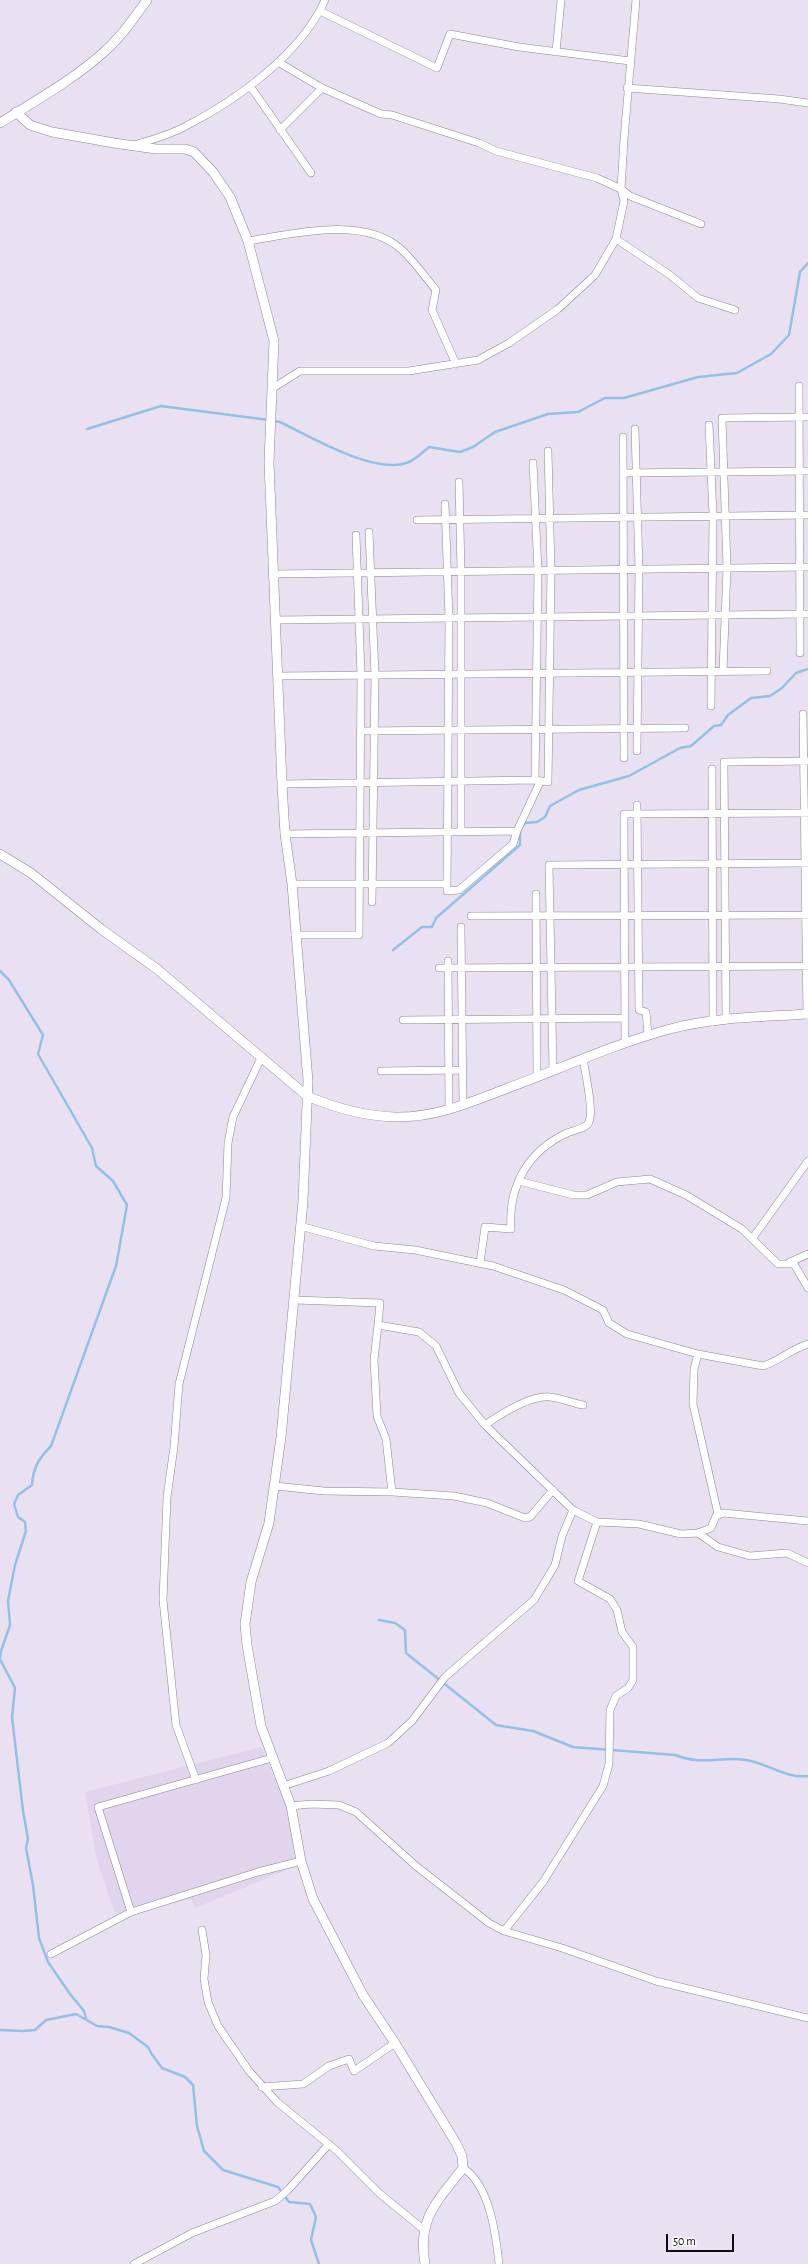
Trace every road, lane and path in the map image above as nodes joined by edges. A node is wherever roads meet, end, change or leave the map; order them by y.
1 (147, 0) edge
2 (324, 0) edge
3 (561, 0) edge
4 (636, 0) edge
5 (320, 11) junction
6 (556, 52) junction
7 (630, 61) junction
8 (278, 62) junction
9 (250, 86) junction
10 (322, 88) junction
11 (627, 88) junction
12 (808, 103) edge
13 (16, 112) junction
14 (0, 123) edge
15 (280, 130) junction
16 (133, 146) junction
17 (311, 173) dead end
18 (621, 189) junction
19 (701, 224) dead end
20 (616, 239) junction
21 (248, 241) junction
22 (735, 310) dead end
23 (456, 364) junction
24 (799, 386) dead end
25 (273, 388) junction
26 (799, 417) junction
27 (808, 417) edge
28 (709, 426) dead end
29 (635, 429) dead end
30 (623, 438) dead end
31 (548, 451) dead end
32 (533, 463) dead end
33 (808, 471) edge
34 (711, 472) junction
35 (724, 472) junction
36 (799, 472) junction
37 (623, 473) junction
38 (636, 473) junction
39 (459, 482) dead end
40 (445, 504) dead end
41 (799, 515) junction
42 (808, 515) edge
43 (713, 516) junction
44 (725, 516) junction
45 (637, 517) junction
46 (550, 518) junction
47 (623, 518) junction
48 (536, 519) junction
49 (417, 520) dead end
50 (445, 520) junction
51 (460, 520) junction
52 (369, 532) dead end
53 (356, 535) dead end
54 (800, 567) junction
55 (808, 567) edge
56 (712, 568) junction
57 (727, 568) junction
58 (623, 569) junction
59 (639, 569) junction
60 (551, 570) junction
61 (538, 571) junction
62 (447, 572) junction
63 (461, 572) junction
64 (358, 573) junction
65 (371, 573) junction
66 (274, 574) junction
67 (800, 614) junction
68 (808, 614) edge
69 (712, 615) junction
70 (725, 615) junction
71 (623, 616) junction
72 (638, 616) junction
73 (537, 617) junction
74 (550, 617) junction
75 (449, 618) junction
76 (461, 618) junction
77 (359, 619) junction
78 (373, 619) junction
79 (276, 620) junction
80 (800, 653) dead end
81 (722, 671) junction
82 (767, 671) dead end
83 (624, 672) junction
84 (638, 672) junction
85 (711, 672) junction
86 (549, 673) junction
87 (449, 674) junction
88 (461, 674) junction
89 (536, 674) junction
90 (361, 675) junction
91 (375, 675) junction
92 (278, 676) junction
93 (710, 706) dead end
94 (804, 714) dead end
95 (685, 728) dead end
96 (624, 729) junction
97 (637, 729) junction
98 (448, 730) junction
99 (461, 730) junction
100 (536, 730) junction
101 (548, 730) junction
102 (360, 731) junction
103 (374, 731) junction
104 (637, 752) dead end
105 (624, 758) dead end
106 (806, 761) edge
107 (712, 769) dead end
108 (448, 781) junction
109 (461, 781) junction
110 (538, 781) junction
111 (374, 782) junction
112 (360, 783) junction
113 (282, 784) junction
114 (637, 805) dead end
115 (806, 812) edge
116 (712, 813) junction
117 (725, 813) junction
118 (637, 814) junction
119 (517, 831) junction
120 (448, 832) junction
121 (461, 832) junction
122 (360, 833) junction
123 (373, 833) junction
124 (285, 834) junction
125 (0, 854) edge
126 (806, 863) edge
127 (624, 864) junction
128 (638, 864) junction
129 (712, 864) junction
130 (725, 864) junction
131 (292, 884) junction
132 (359, 884) junction
133 (372, 884) junction
134 (447, 884) junction
135 (536, 894) dead end
136 (372, 902) dead end
137 (712, 915) junction
138 (726, 915) junction
139 (807, 915) edge
140 (471, 916) dead end
141 (536, 916) junction
142 (550, 916) junction
143 (624, 916) junction
144 (638, 916) junction
145 (461, 928) dead end
146 (295, 935) junction
147 (448, 964) junction
148 (712, 966) junction
149 (726, 966) junction
150 (807, 966) edge
151 (536, 967) junction
152 (551, 967) junction
153 (625, 967) junction
154 (639, 967) junction
155 (439, 968) dead end
156 (461, 968) junction
157 (807, 1014) edge
158 (625, 1018) junction
159 (537, 1019) junction
160 (552, 1019) junction
161 (403, 1020) dead end
162 (448, 1020) junction
163 (462, 1020) junction
164 (726, 1020) junction
165 (712, 1022) junction
166 (648, 1035) junction
167 (625, 1043) junction
168 (261, 1058) junction
169 (583, 1058) junction
170 (449, 1070) junction
171 (462, 1070) junction
172 (553, 1070) junction
173 (381, 1071) dead end
174 (537, 1077) junction
175 (307, 1096) junction
176 (463, 1105) junction
177 (449, 1110) junction
178 (808, 1161) edge
179 (519, 1181) junction
180 (300, 1226) junction
181 (752, 1239) junction
182 (808, 1254) edge
183 (790, 1262) junction
184 (480, 1263) junction
185 (808, 1288) edge
186 (295, 1300) junction
187 (378, 1325) junction
188 (808, 1344) edge
189 (698, 1354) junction
190 (583, 1405) dead end
191 (485, 1425) junction
192 (275, 1486) junction
193 (553, 1490) junction
194 (392, 1492) junction
195 (573, 1510) junction
196 (718, 1514) junction
197 (808, 1521) edge
198 (597, 1522) junction
199 (698, 1533) junction
200 (808, 1563) edge
201 (272, 1758) junction
202 (196, 1780) junction
203 (283, 1786) junction
204 (291, 1806) junction
205 (301, 1861) junction
206 (131, 1912) junction
207 (202, 1930) dead end
208 (504, 1931) junction
209 (51, 1954) dead end
210 (808, 2018) edge
211 (395, 2043) junction
212 (262, 2087) junction
213 (329, 2144) junction
214 (463, 2168) junction
215 (423, 2229) junction
216 (134, 2264) edge
217 (425, 2264) edge
218 (499, 2264) edge

1 - 13 street
2 - 5 street
3 - 6 street
4 - 7 street
5 - 6 street
5 - 8 street
6 - 7 street
7 - 11 street
8 - 9 street
8 - 10 street
9 - 15 street
9 - 16 street
10 - 15 street
10 - 18 street
11 - 12 street
11 - 18 street
13 - 14 street
13 - 16 street
15 - 17 street
16 - 21 street
18 - 19 street
18 - 20 street
20 - 22 street
20 - 23 street
21 - 23 street
21 - 25 street
23 - 25 street
24 - 26 street
25 - 66 street
26 - 27 street
26 - 35 street
26 - 36 street
28 - 34 street
29 - 38 street
30 - 37 street
31 - 46 street
32 - 48 street
33 - 36 street
34 - 35 street
34 - 38 street
34 - 43 street
35 - 36 street
35 - 44 street
36 - 41 street
37 - 38 street
37 - 47 street
38 - 45 street
39 - 51 street
40 - 50 street
41 - 42 street
41 - 44 street
41 - 54 street
43 - 44 street
43 - 45 street
43 - 56 street
44 - 57 street
45 - 47 street
45 - 59 street
46 - 47 street
46 - 48 street
46 - 60 street
47 - 58 street
48 - 51 street
48 - 61 street
49 - 50 street
50 - 51 street
50 - 62 street
51 - 63 street
52 - 65 street
53 - 64 street
54 - 55 street
54 - 57 street
54 - 67 street
56 - 57 street
56 - 59 street
56 - 69 street
57 - 70 street
58 - 59 street
58 - 60 street
58 - 71 street
59 - 72 street
60 - 61 street
60 - 74 street
61 - 63 street
61 - 73 street
62 - 63 street
62 - 65 street
62 - 75 street
63 - 76 street
64 - 65 street
64 - 66 street
64 - 77 street
65 - 78 street
66 - 79 street
67 - 68 street
67 - 70 street
67 - 80 street
69 - 70 street
69 - 72 street
69 - 85 street
70 - 81 street
71 - 72 street
71 - 74 street
71 - 83 street
72 - 84 street
73 - 74 street
73 - 76 street
73 - 89 street
74 - 86 street
75 - 76 street
75 - 78 street
75 - 87 street
76 - 88 street
77 - 78 street
77 - 79 street
77 - 90 street
78 - 91 street
79 - 92 street
81 - 82 street
81 - 85 street
83 - 84 street
83 - 86 street
83 - 96 street
84 - 85 street
84 - 97 street
85 - 93 street
86 - 89 street
86 - 101 street
87 - 88 street
87 - 91 street
87 - 98 street
88 - 89 street
88 - 99 street
89 - 100 street
90 - 91 street
90 - 92 street
90 - 102 street
91 - 103 street
92 - 113 street
94 - 106 street
95 - 97 street
96 - 97 street
96 - 101 street
96 - 105 street
97 - 104 street
98 - 99 street
98 - 103 street
98 - 108 street
99 - 100 street
99 - 109 street
100 - 101 street
100 - 110 street
101 - 110 street
102 - 103 street
102 - 112 street
103 - 111 street
106 - 115 street
106 - 117 street
107 - 116 street
108 - 109 street
108 - 111 street
108 - 120 street
109 - 110 street
109 - 121 street
110 - 119 street
111 - 112 street
111 - 123 street
112 - 113 street
112 - 122 street
113 - 124 street
114 - 118 street
115 - 117 street
115 - 126 street
116 - 117 street
116 - 118 street
116 - 129 street
117 - 130 street
118 - 127 street
118 - 128 street
119 - 121 street
119 - 134 street
120 - 121 street
120 - 123 street
120 - 134 street
122 - 123 street
122 - 124 street
122 - 132 street
123 - 133 street
124 - 131 street
125 - 168 street
126 - 130 street
126 - 139 street
127 - 128 street
127 - 142 street
127 - 143 street
128 - 129 street
128 - 144 street
129 - 130 street
129 - 137 street
130 - 138 street
131 - 132 street
131 - 146 street
132 - 133 street
132 - 146 street
133 - 134 street
133 - 136 street
135 - 141 street
137 - 138 street
137 - 144 street
137 - 148 street
138 - 139 street
138 - 149 street
139 - 150 street
140 - 141 street
141 - 142 street
141 - 151 street
142 - 143 street
142 - 152 street
143 - 144 street
143 - 153 street
144 - 154 street
145 - 156 street
146 - 175 street
147 - 155 street
147 - 156 street
147 - 162 street
148 - 149 street
148 - 154 street
148 - 165 street
149 - 150 street
149 - 164 street
150 - 157 street
151 - 152 street
151 - 156 street
151 - 159 street
152 - 153 street
152 - 160 street
153 - 154 street
153 - 158 street
154 - 166 street
156 - 163 street
157 - 164 street
158 - 160 street
158 - 167 street
159 - 160 street
159 - 163 street
159 - 174 street
160 - 172 street
161 - 162 street
162 - 163 street
162 - 170 street
163 - 171 street
164 - 165 street
165 - 166 street
166 - 167 street
167 - 169 street
168 - 175 street
168 - 202 street
169 - 172 street
169 - 179 street
170 - 171 street
170 - 173 street
170 - 177 street
171 - 176 street
172 - 174 street
174 - 176 street
175 - 177 street
175 - 180 street
176 - 177 street
178 - 181 street
179 - 181 street
179 - 184 street
180 - 184 street
180 - 186 street
181 - 183 street
182 - 183 street
183 - 185 street
184 - 189 street
186 - 187 street
186 - 192 street
187 - 191 street
187 - 194 street
188 - 189 street
189 - 196 street
190 - 191 street
191 - 193 street
192 - 194 street
192 - 201 street
193 - 194 street
193 - 195 street
195 - 198 street
195 - 203 street
196 - 197 street
196 - 199 street
198 - 199 street
198 - 208 street
199 - 200 street
201 - 202 street
201 - 203 street
202 - 206 street
203 - 204 street
204 - 205 street
204 - 208 street
205 - 206 street
205 - 211 street
206 - 209 street
207 - 212 street
208 - 210 street
211 - 212 street
211 - 214 street
212 - 213 street
213 - 215 street
213 - 216 street
214 - 215 street
214 - 218 street
215 - 217 street

